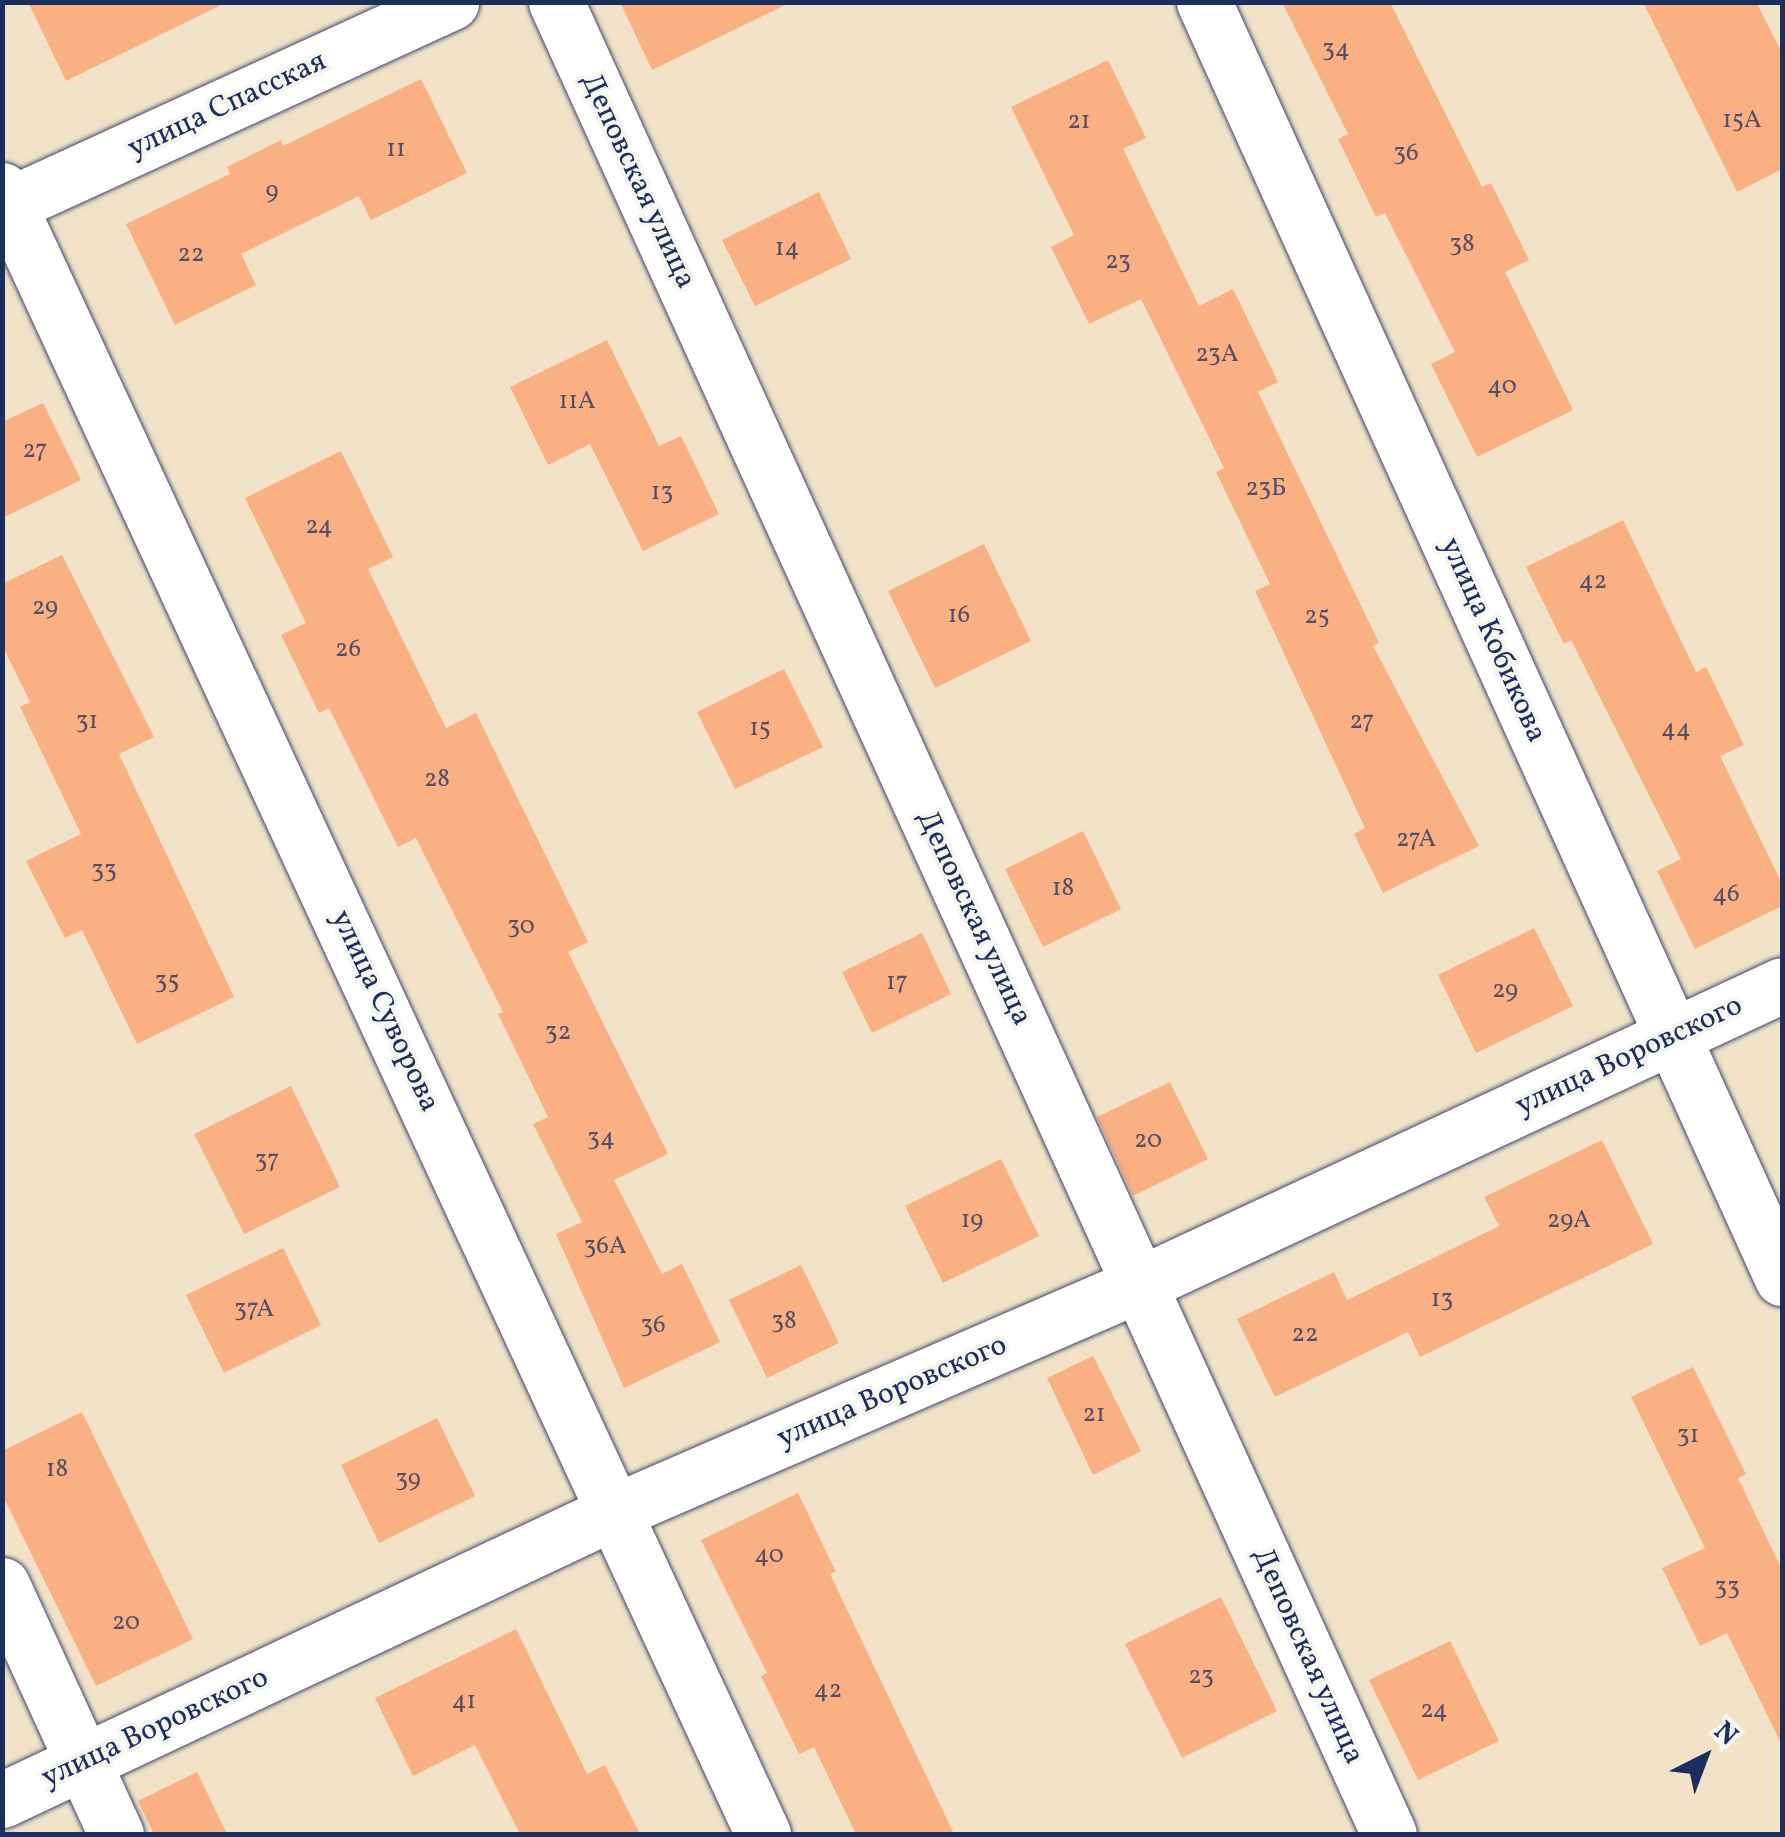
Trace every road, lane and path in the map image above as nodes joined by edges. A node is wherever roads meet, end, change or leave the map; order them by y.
1 (451, 2) edge
2 (556, 2) edge
3 (1204, 2) edge
4 (5, 201) edge
5 (1782, 985) edge
6 (1671, 1035) junction
7 (1782, 1278) edge
8 (1140, 1284) junction
9 (618, 1510) junction
10 (2, 1585) edge
11 (82, 1762) junction
12 (2, 1800) edge
13 (116, 1834) edge
14 (763, 1834) edge
15 (1389, 1834) edge

1 - 4 street, улица Спасская
2 - 8 street, Деповская улица
3 - 6 street, улица Кобикова
4 - 9 street, улица Суворова
5 - 6 street, улица Воровского
6 - 7 street, улица Кобикова
6 - 8 street, улица Воровского
8 - 9 street, улица Воровского
8 - 15 street, Деповская улица
9 - 11 street, улица Воровского
9 - 14 street, улица Суворова
10 - 11 street
11 - 12 street, улица Воровского
11 - 13 street

